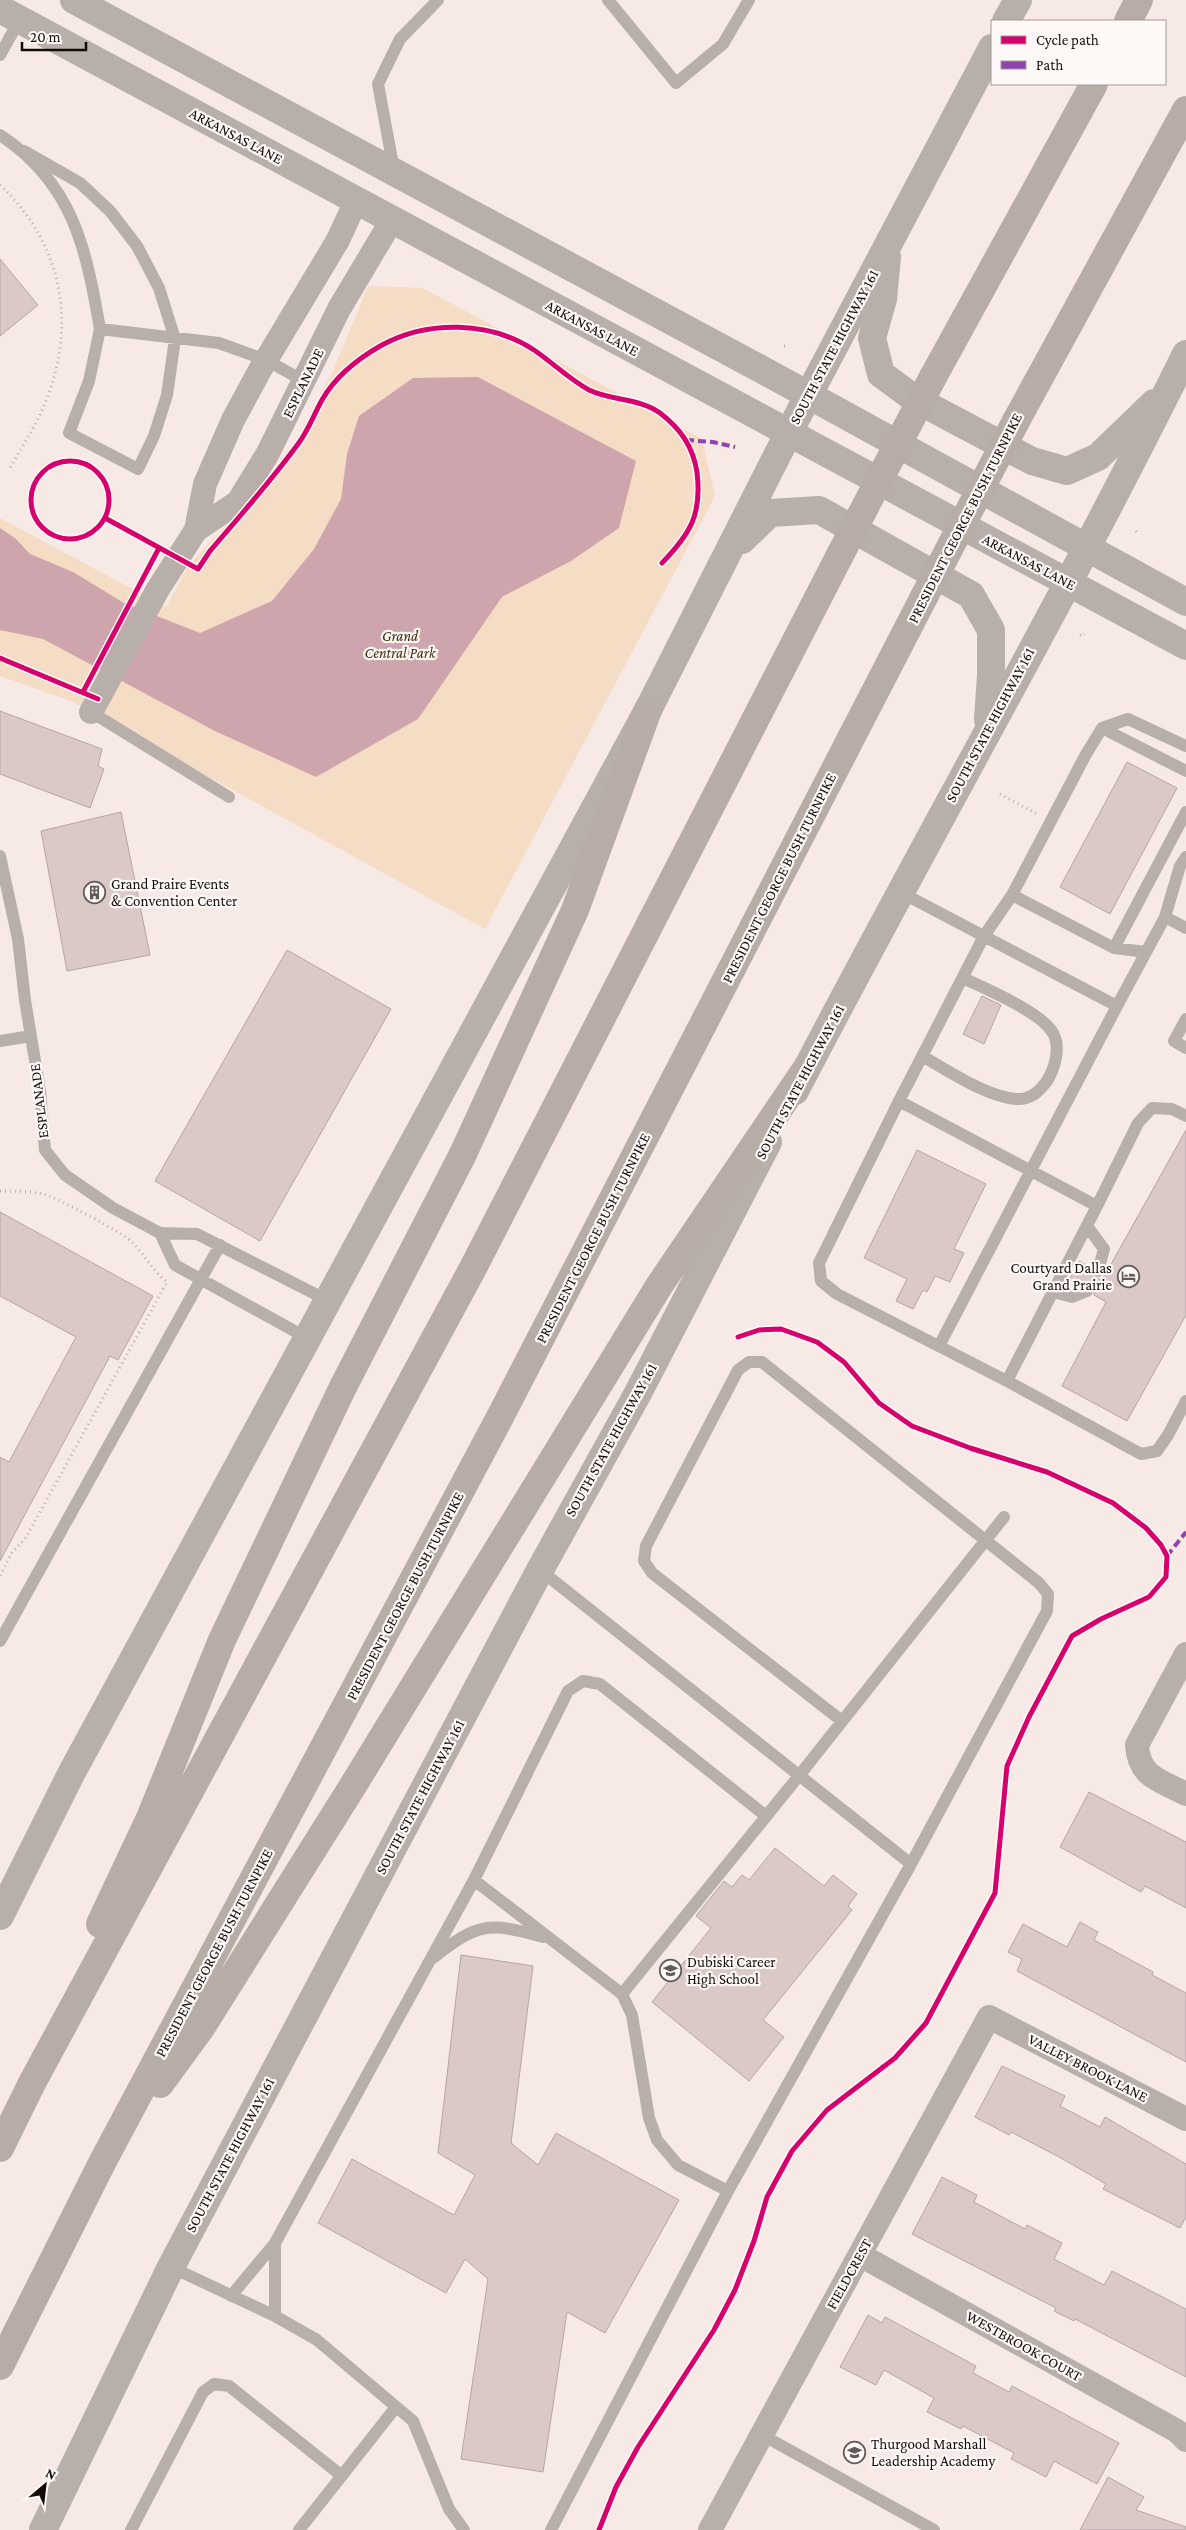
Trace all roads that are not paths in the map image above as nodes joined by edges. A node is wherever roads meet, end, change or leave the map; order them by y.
1 (74, 0) edge
2 (438, 0) edge
3 (608, 0) edge
4 (749, 0) edge
5 (1018, 0) edge
6 (1139, 0) edge
7 (10, 14) edge
8 (1007, 20) edge
9 (1129, 20) edge
10 (991, 50) edge
11 (0, 55) edge
12 (1093, 85) edge
13 (1186, 110) edge
14 (0, 135) edge
15 (24, 151) junction
16 (394, 173) junction
17 (356, 200) junction
18 (392, 220) junction
19 (888, 246) junction
20 (100, 329) junction
21 (175, 339) junction
22 (1186, 354) edge
23 (266, 360) junction
24 (304, 381) junction
25 (1168, 390) junction
26 (809, 395) junction
27 (788, 434) junction
28 (196, 530) junction
29 (1087, 549) junction
30 (725, 556) junction
31 (1068, 583) junction
32 (1186, 602) edge
33 (1186, 646) edge
34 (648, 710) junction
35 (91, 712) joint
36 (1102, 728) junction
37 (988, 729) junction
38 (1186, 746) edge
39 (1186, 771) edge
40 (230, 797) dead end
41 (1186, 812) edge
42 (0, 856) edge
43 (1186, 857) edge
44 (900, 892) junction
45 (1012, 895) junction
46 (1165, 917) junction
47 (1186, 928) edge
48 (984, 936) junction
49 (1114, 948) junction
50 (1146, 952) junction
51 (963, 978) junction
52 (1117, 1006) junction
53 (1186, 1019) edge
54 (31, 1036) junction
55 (0, 1041) edge
56 (1186, 1048) edge
57 (922, 1056) junction
58 (806, 1069) junction
59 (899, 1101) junction
60 (1186, 1116) edge
61 (1032, 1170) junction
62 (1097, 1206) junction
63 (1087, 1226) junction
64 (160, 1233) junction
65 (220, 1245) junction
66 (1098, 1271) dead end
67 (201, 1280) junction
68 (1086, 1290) dead end
69 (1053, 1292) junction
70 (327, 1300) junction
71 (307, 1338) junction
72 (939, 1346) junction
73 (1007, 1381) junction
74 (1186, 1401) edge
75 (1004, 1517) dead end
76 (985, 1541) junction
77 (540, 1570) junction
78 (1, 1637) edge
79 (1186, 1654) edge
80 (842, 1721) junction
81 (798, 1777) junction
82 (1186, 1794) edge
83 (766, 1816) junction
84 (911, 1864) junction
85 (474, 1880) junction
86 (0, 1916) edge
87 (550, 1939) junction
88 (430, 1961) junction
89 (622, 1994) junction
90 (989, 2017) joint
91 (32, 2083) junction
92 (1186, 2119) edge
93 (0, 2148) edge
94 (103, 2161) junction
95 (728, 2192) junction
96 (275, 2243) junction
97 (860, 2255) junction
98 (172, 2267) junction
99 (231, 2296) junction
100 (275, 2316) junction
101 (0, 2366) edge
102 (396, 2407) junction
103 (762, 2434) junction
104 (1186, 2440) edge
105 (342, 2476) junction
106 (43, 2530) edge
107 (131, 2530) edge
108 (300, 2530) edge
109 (464, 2530) edge
110 (551, 2530) edge
111 (710, 2530) edge
112 (934, 2530) edge

1 - 16 main road
2 - 16 lane
3 - 4 lane
5 - 8 main road
6 - 9 highway
7 - 11 lane
7 - 17 main road, ARKANSAS LANE
10 - 19 main road, SOUTH STATE HIGHWAY 161
12 - 91 highway, bridge
13 - 94 highway, PRESIDENT GEORGE BUSH TURNPIKE, bridge
14 - 15 lane
15 - 20 lane
15 - 21 lane
16 - 17 main road
16 - 18 main road
16 - 26 main road
17 - 18 main road, ARKANSAS LANE
17 - 23 street, ESPLANADE
18 - 24 street, ESPLANADE
18 - 27 main road, ARKANSAS LANE
19 - 25 main road
19 - 26 main road, SOUTH STATE HIGHWAY 161
20 - 21 lane
20 - 21 lane
21 - 23 lane
22 - 25 main road, SOUTH STATE HIGHWAY 161
23 - 24 lane
23 - 28 street, ESPLANADE
24 - 28 street, ESPLANADE
25 - 29 main road, SOUTH STATE HIGHWAY 161
26 - 27 main road, SOUTH STATE HIGHWAY 161
26 - 29 main road
27 - 30 main road, SOUTH STATE HIGHWAY 161
27 - 31 main road, ARKANSAS LANE
28 - 35 street, ESPLANADE
29 - 31 main road, SOUTH STATE HIGHWAY 161
29 - 32 main road
30 - 34 main road, SOUTH STATE HIGHWAY 161
30 - 37 main road
31 - 33 main road, ARKANSAS LANE
31 - 37 main road, SOUTH STATE HIGHWAY 161
34 - 70 main road, SOUTH STATE HIGHWAY 161
34 - 91 highway
35 - 40 lane
36 - 38 lane
36 - 39 lane
36 - 45 lane
37 - 44 main road, SOUTH STATE HIGHWAY 161
41 - 49 lane
42 - 54 lane, ESPLANADE
43 - 46 lane
44 - 48 lane
44 - 58 main road, SOUTH STATE HIGHWAY 161
45 - 48 lane
45 - 49 lane
46 - 47 lane
46 - 50 lane
48 - 51 lane
48 - 52 lane
49 - 50 lane
50 - 52 lane
51 - 57 lane
51 - 57 lane
52 - 61 lane
53 - 56 lane
54 - 55 lane
54 - 64 lane, ESPLANADE
57 - 59 lane
58 - 77 main road, SOUTH STATE HIGHWAY 161
58 - 94 highway
59 - 61 lane
59 - 72 lane
60 - 62 lane
61 - 62 lane
61 - 72 lane
62 - 63 lane
63 - 66 lane
63 - 69 lane
64 - 65 lane
64 - 67 lane
65 - 67 lane
65 - 70 lane
67 - 71 lane
67 - 78 lane
68 - 69 lane
69 - 73 lane
70 - 71 main road, SOUTH STATE HIGHWAY 161
71 - 86 main road, SOUTH STATE HIGHWAY 161
72 - 73 lane
73 - 74 lane
75 - 76 lane
76 - 80 lane
76 - 80 lane
76 - 84 lane
77 - 81 lane
77 - 98 main road, SOUTH STATE HIGHWAY 161
79 - 82 street
80 - 81 lane
81 - 83 lane
81 - 84 lane
83 - 85 lane
83 - 89 lane
84 - 95 lane
85 - 87 lane
85 - 88 lane
87 - 88 lane
87 - 89 lane
88 - 96 lane
89 - 95 lane
90 - 92 street, VALLEY BROOK LANE
90 - 97 street, FIELDCREST
91 - 93 highway
94 - 101 highway, PRESIDENT GEORGE BUSH TURNPIKE
95 - 110 lane
96 - 99 lane
96 - 100 lane
97 - 103 street, FIELDCREST
97 - 104 street, WESTBROOK COURT
98 - 99 lane
98 - 106 main road, SOUTH STATE HIGHWAY 161
99 - 100 lane
100 - 102 lane
102 - 105 lane
102 - 109 lane
103 - 111 street, FIELDCREST
103 - 112 lane
105 - 107 lane
105 - 108 lane

